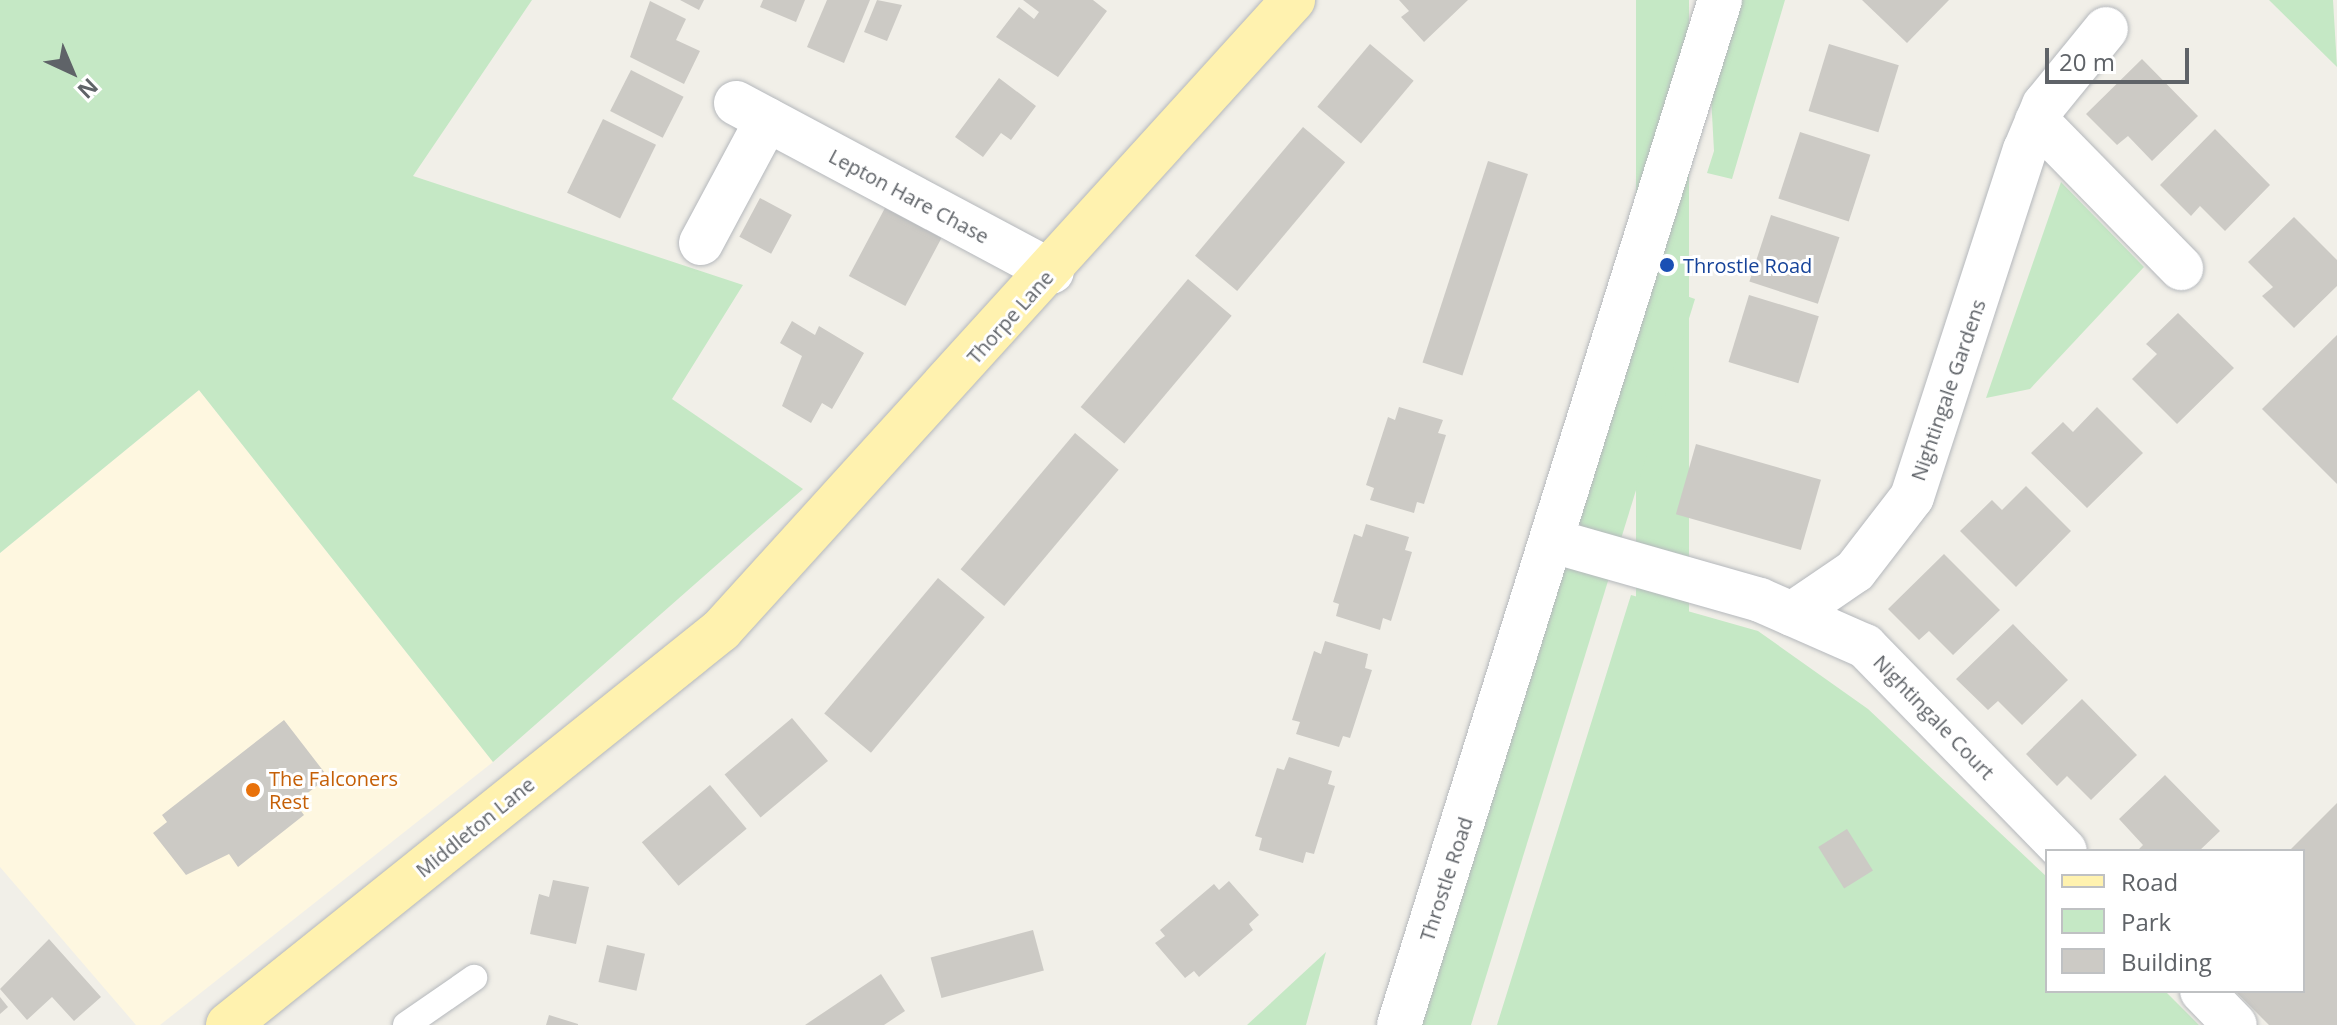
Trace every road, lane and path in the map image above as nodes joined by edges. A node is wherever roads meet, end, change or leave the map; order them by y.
1 (1293, 0) edge
2 (1720, 0) edge
3 (2106, 29) dead end
4 (2037, 121) junction
5 (701, 243) dead end
6 (2181, 268) dead end
7 (1052, 272) junction
8 (1553, 541) junction
9 (1792, 614) junction
10 (721, 630) joint
11 (2063, 849) edge
12 (474, 978) dead end
13 (2204, 993) edge
14 (228, 1025) edge
15 (406, 1025) edge
16 (1399, 1025) edge
17 (2235, 1025) edge

1 - 7 main road, Thorpe Lane
2 - 8 street, Throstle Road
3 - 4 street, Nightingale Gardens
4 - 6 street
4 - 9 street, Nightingale Gardens
5 - 7 street, Lepton Hare Chase
7 - 10 main road, Thorpe Lane
8 - 9 street, Nightingale Court
8 - 16 street, Throstle Road
9 - 11 street, Nightingale Court
10 - 14 main road, Middleton Lane
12 - 15 lane
13 - 17 street

